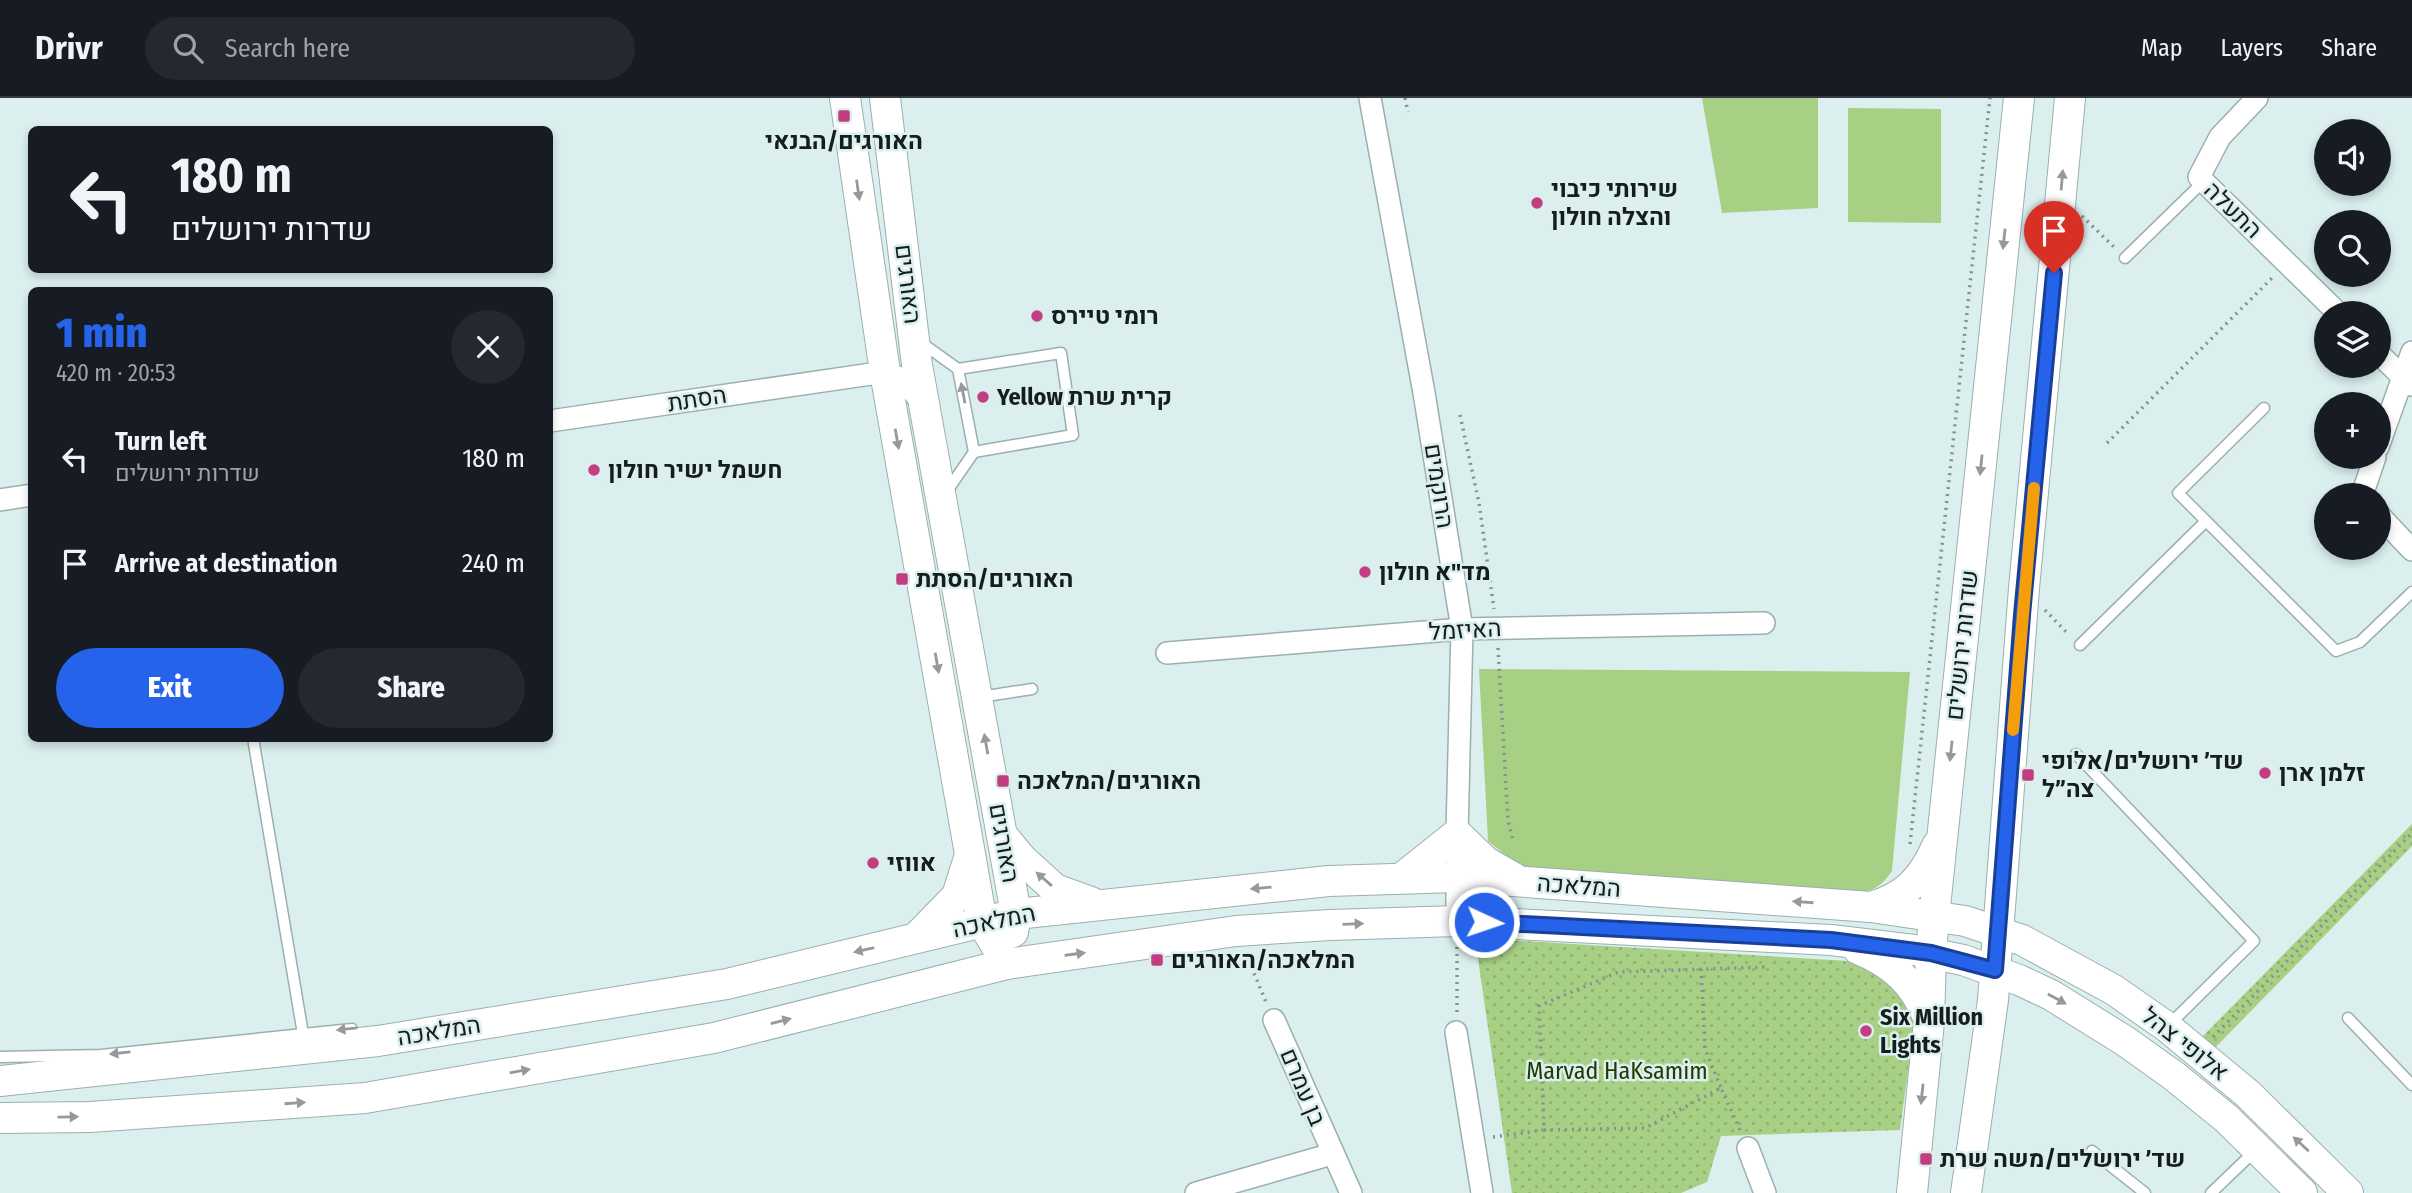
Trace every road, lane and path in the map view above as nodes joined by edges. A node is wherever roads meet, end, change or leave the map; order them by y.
1 (845, 98) edge
2 (885, 98) edge
3 (1370, 98) edge
4 (1405, 98) edge
5 (1990, 98) edge
6 (2019, 98) edge
7 (2070, 98) edge
8 (2258, 98) edge
9 (1408, 112) dead end
10 (2204, 181) junction
11 (2061, 194) junction
12 (2125, 258) joint
13 (2287, 263) junction
14 (2326, 301) edge
15 (915, 338) junction
16 (2412, 352) edge
17 (2391, 366) edge
18 (958, 369) junction
19 (2407, 381) edge
20 (887, 384) junction
21 (925, 405) junction
22 (2264, 408) dead end
23 (1460, 415) dead end
24 (2391, 417) edge
25 (553, 421) edge
26 (2107, 443) dead end
27 (974, 452) junction
28 (28, 496) edge
29 (0, 500) edge
30 (942, 500) junction
31 (2206, 521) junction
32 (2391, 528) edge
33 (2412, 550) edge
34 (2024, 588) junction
35 (2412, 592) edge
36 (1764, 623) dead end
37 (1497, 628) junction
38 (1461, 629) junction
39 (2080, 645) joint
40 (1167, 653) dead end
41 (1032, 689) dead end
42 (977, 698) junction
43 (254, 742) edge
44 (2076, 754) dead end
45 (2412, 833) edge
46 (1457, 834) junction
47 (1002, 835) junction
48 (1942, 836) junction
49 (1513, 841) dead end
50 (1910, 847) dead end
51 (971, 851) junction
52 (1403, 877) junction
53 (1457, 877) junction
54 (1521, 882) junction
55 (1098, 904) junction
56 (1871, 907) junction
57 (1016, 914) junction
58 (1934, 917) junction
59 (1457, 921) junction
60 (982, 922) junction
61 (1236, 931) junction
62 (1996, 931) junction
63 (917, 937) junction
64 (1831, 940) junction
65 (1931, 953) junction
66 (1007, 964) junction
67 (1767, 967) dead end
68 (1701, 969) junction
69 (734, 970) dead end
70 (778, 970) junction
71 (1995, 970) junction
72 (2348, 1018) dead end
73 (1274, 1020) joint
74 (1929, 1022) junction
75 (2167, 1027) junction
76 (364, 1028) dead end
77 (1456, 1032) joint
78 (303, 1034) junction
79 (276, 1045) junction
80 (2198, 1052) junction
81 (38, 1055) junction
82 (4, 1073) edge
83 (2412, 1085) edge
84 (1721, 1088) junction
85 (0, 1118) edge
86 (1544, 1130) junction
87 (1474, 1140) junction
88 (1748, 1147) joint
89 (2258, 1149) junction
90 (2092, 1151) dead end
91 (1332, 1154) junction
92 (1196, 1193) edge
93 (1350, 1193) edge
94 (1482, 1193) edge
95 (1765, 1193) edge
96 (1912, 1193) edge
97 (1966, 1193) edge
98 (2145, 1193) edge
99 (2210, 1193) edge
100 (2302, 1193) edge
101 (2348, 1193) edge

1 -> 20 main road, האורגים
2 - 15 main road, האורגים
3 - 38 street, הרוקמים
4 - 9 path
5 - 50 path, שדרות ירושלים
6 -> 48 main road, שדרות ירושלים
11 -> 7 main road
8 - 10 street, התעלה
10 - 12 lane
10 - 13 street, התעלה
11 - 12 path
11 - 34 main road
13 - 14 street, התעלה
13 - 26 path
15 - 18 lane
15 - 21 main road, האורגים
16 - 19 street
17 - 19 street
27 -> 18 lane
18 - 27 lane
19 - 24 street
20 - 21 street
20 - 25 street, הסתת
20 -> 51 main road, האורגים
21 - 30 main road, האורגים
22 - 31 lane
23 - 37 path
27 - 30 lane
28 - 29 street
30 - 42 main road, האורגים
31 - 35 lane
31 - 39 lane
32 - 33 street
34 - 39 path
34 - 62 main road
36 - 37 street, האיזמל
37 - 38 street, האיזמל
37 - 49 path
38 - 40 street, האיזמל
38 - 46 street, הרוקמים
41 - 42 lane
47 -> 42 main road, האורגים
43 - 78 lane
44 - 75 lane
45 - 80 path
46 - 52 main road
46 - 53 street, הרוקמים
46 - 54 main road
55 -> 47 main road
47 - 57 main road, האורגים
48 - 56 main road
48 - 58 main road, שדרות ירושלים
51 - 60 main road, האורגים
51 - 63 main road
52 - 53 main road, המלאכה
52 -> 55 main road, המלאכה
53 - 54 main road, המלאכה
53 - 59 street, הרוקמים
56 -> 54 main road, המלאכה
55 - 57 main road, המלאכה
56 - 58 main road, המלאכה
57 - 60 main road, המלאכה
57 - 66 main road, האורגים
58 - 62 main road, המלאכה
58 - 65 main road, שדרות ירושלים
61 -> 59 main road, המלאכה
59 - 64 main road, המלאכה
59 - 77 path
60 - 63 main road, המלאכה
60 - 66 main road, האורגים
66 -> 61 main road, המלאכה
61 - 73 path
62 - 71 main road
62 - 75 main road, אלופי צהל
63 -> 70 main road, המלאכה
64 - 65 main road, המלאכה
64 - 74 main road
65 - 71 main road, המלאכה
65 - 74 main road, שדרות ירושלים
85 -> 66 main road, המלאכה
67 - 68 path
68 - 84 path
68 - 86 path
69 - 70 lane
70 - 79 main road, המלאכה
71 -> 89 main road, אלופי צהל
71 - 97 main road
72 - 83 lane
73 - 91 street, בן עמרם
74 -> 96 main road, שדרות ירושלים
75 - 80 main road, אלופי צהל
76 -> 78 lane
77 - 87 street
78 - 79 lane
79 -> 81 lane
79 - 82 main road, המלאכה
101 -> 80 main road, אלופי צהל
81 - 82 lane
81 - 82 lane
84 - 86 path
84 - 88 path
86 - 87 path
87 - 94 street
88 - 95 street
89 - 99 lane
89 - 100 main road, אלופי צהל
90 - 98 lane
91 - 92 street, בן עמרם
91 - 93 street, בן עמרם

